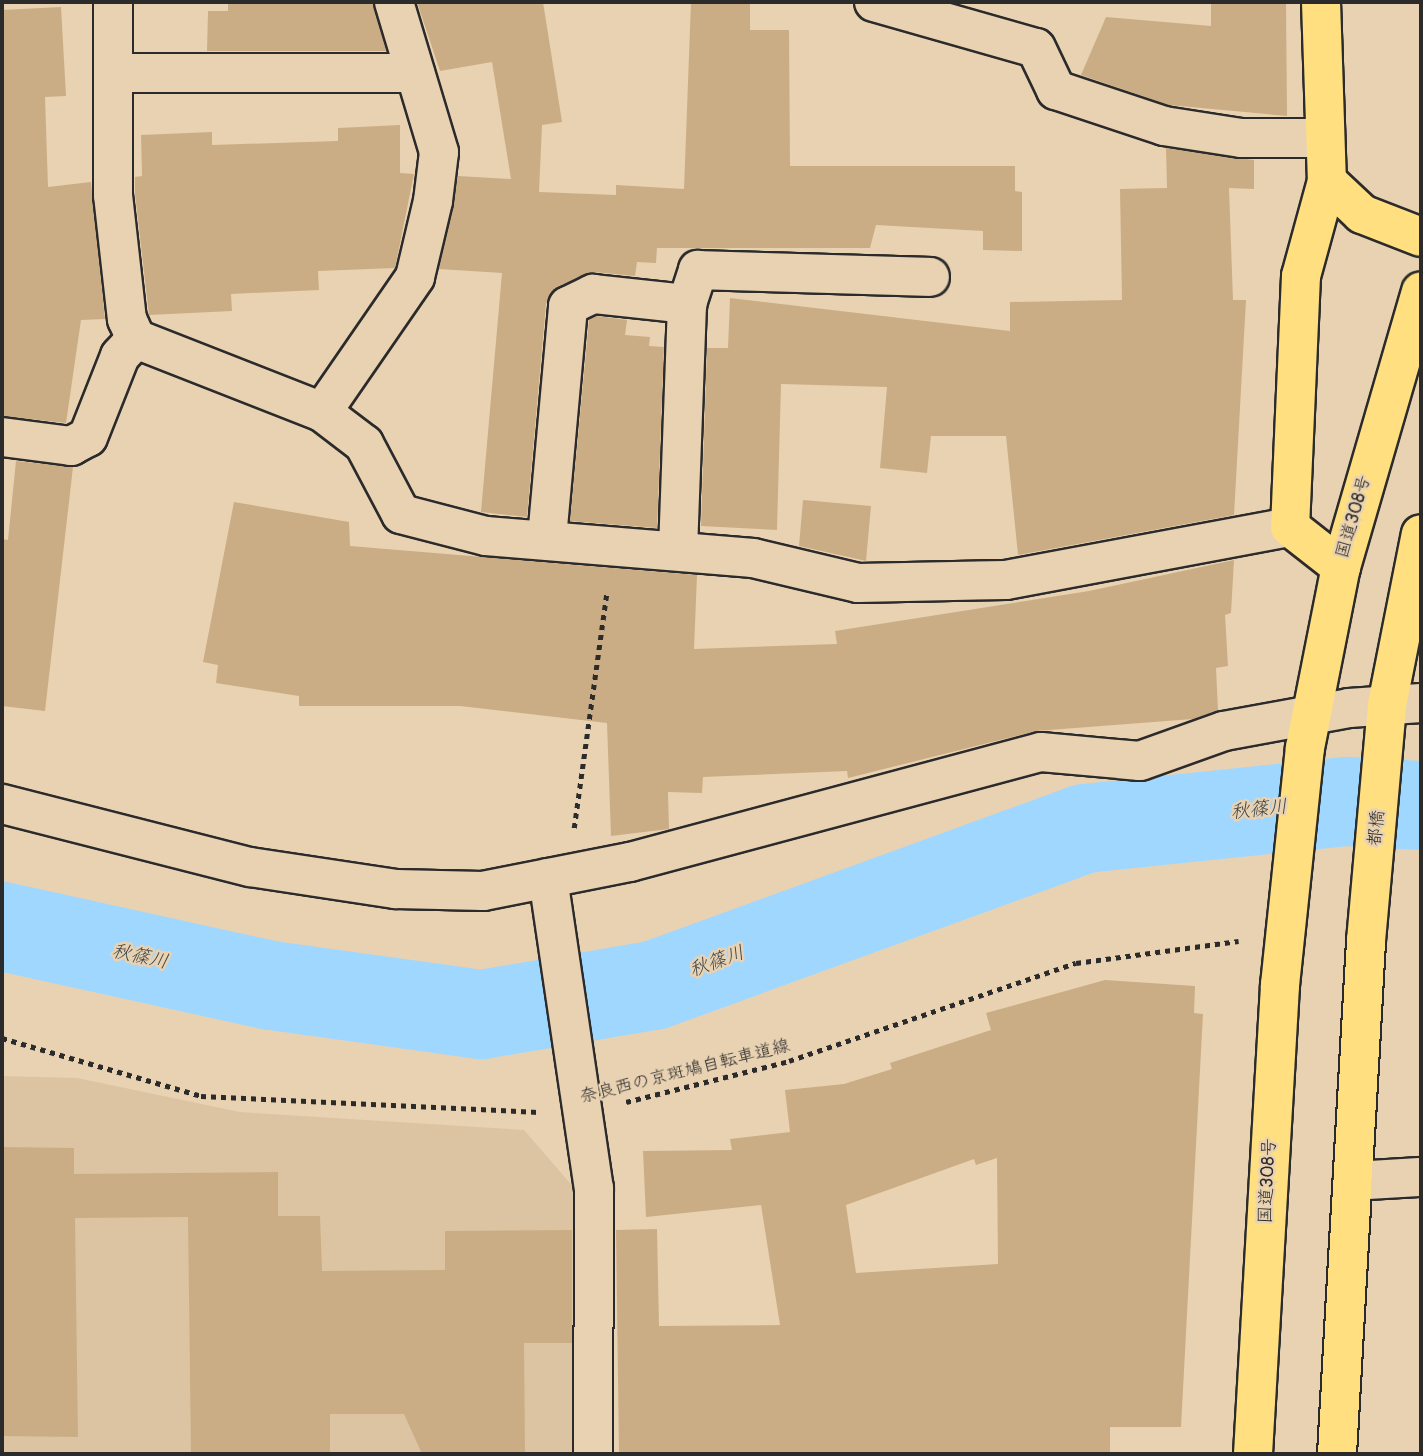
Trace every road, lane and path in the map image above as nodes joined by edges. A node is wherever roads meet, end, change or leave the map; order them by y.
1 (113, 2) edge
2 (394, 2) edge
3 (874, 2) edge
4 (1321, 2) edge
5 (113, 73) junction
6 (415, 73) junction
7 (1323, 138) junction
8 (1327, 181) junction
9 (1421, 237) edge
10 (930, 277) dead end
11 (1421, 291) edge
12 (687, 304) junction
13 (136, 339) junction
14 (322, 412) junction
15 (2, 437) edge
16 (1290, 527) junction
17 (1421, 534) edge
18 (547, 538) junction
19 (614, 545) junction
20 (678, 550) junction
21 (1341, 567) junction
22 (1398, 714) edge
23 (1309, 733) junction
24 (2, 804) edge
25 (555, 881) junction
26 (1285, 926) junction
27 (2, 1038) edge
28 (579, 1106) junction
29 (1421, 1177) edge
30 (1353, 1181) junction
31 (593, 1454) edge
32 (1252, 1454) edge
33 (1337, 1454) edge

1 - 5 street
2 - 6 street
3 - 7 street
4 - 7 highway
5 - 6 street
5 - 13 street
6 - 14 street
7 - 8 highway
8 - 9 highway
8 - 16 highway
10 - 12 street
11 - 21 highway, 国道308号
12 - 18 street
12 - 20 street
13 - 14 street
13 - 15 street
14 - 18 street
16 - 20 street
16 - 21 highway
17 - 22 highway
18 - 19 street
19 - 20 street
19 - 25 path
21 - 23 highway, 国道308号
22 - 23 street
22 - 30 highway, 都橋
23 - 25 street
23 - 26 highway
24 - 25 street
25 - 28 street
26 - 28 path, 奈良西の京斑鳩自転車道線
26 - 32 highway, 国道308号
27 - 28 path, 奈良西の京斑鳩自転車道線
28 - 31 street
29 - 30 street
30 - 33 highway

